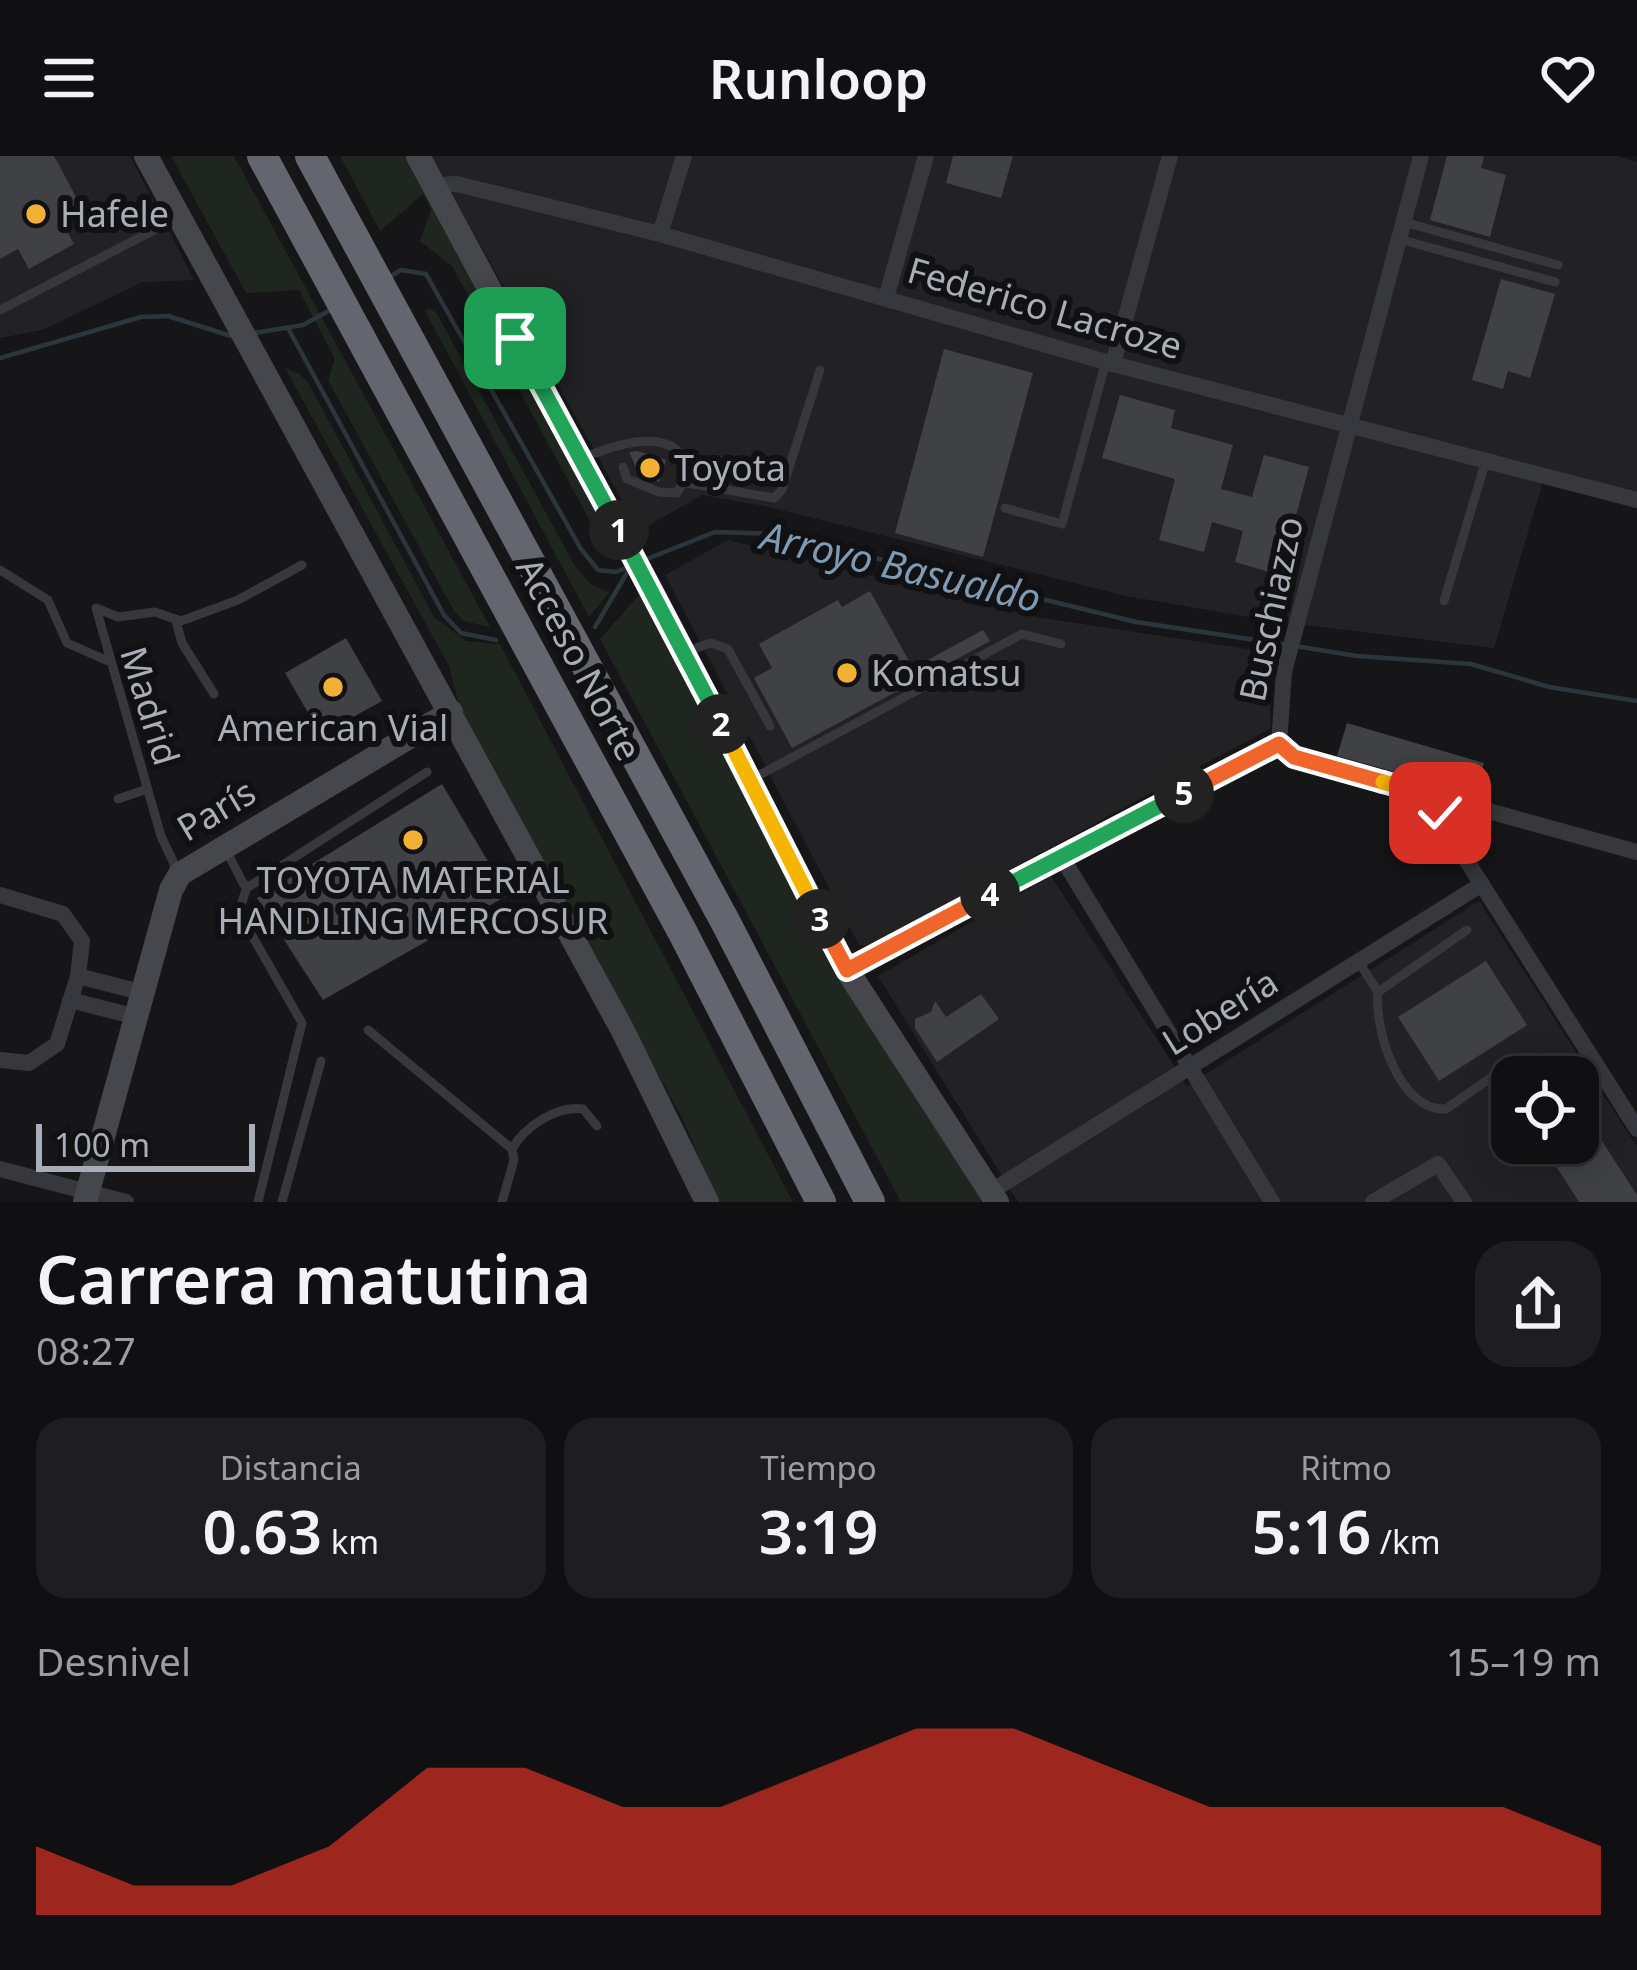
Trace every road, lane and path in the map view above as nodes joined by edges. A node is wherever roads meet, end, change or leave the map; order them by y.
1 (146, 156) edge
2 (163, 156) edge
3 (262, 156) edge
4 (310, 156) edge
5 (418, 156) edge
6 (684, 156) edge
7 (926, 156) edge
8 (1170, 156) edge
9 (1421, 156) edge
10 (434, 185) junction
11 (158, 227) dead end
12 (1401, 231) junction
13 (660, 234) junction
14 (1558, 265) dead end
15 (1555, 282) dead end
16 (226, 286) junction
17 (886, 298) junction
18 (0, 310) edge
19 (1109, 362) junction
20 (820, 370) dead end
21 (1348, 423) junction
22 (580, 459) junction
23 (1486, 460) junction
24 (623, 467) dead end
25 (687, 483) junction
26 (1637, 500) edge
27 (1005, 508) dead end
28 (302, 565) dead end
29 (0, 570) edge
30 (1444, 601) dead end
31 (176, 621) junction
32 (1061, 644) dead end
33 (684, 652) junction
34 (108, 661) junction
35 (214, 694) dead end
36 (451, 712) junction
37 (770, 726) dead end
38 (1279, 744) junction
39 (427, 772) dead end
40 (749, 781) junction
41 (147, 789) junction
42 (1440, 798) junction
43 (118, 799) dead end
44 (225, 847) junction
45 (1637, 852) edge
46 (1061, 856) junction
47 (180, 874) junction
48 (1481, 884) junction
49 (247, 886) junction
50 (0, 895) edge
51 (1467, 930) dead end
52 (1360, 964) junction
53 (847, 970) junction
54 (78, 976) junction
55 (1378, 992) junction
56 (70, 1000) junction
57 (140, 1005) junction
58 (368, 1030) dead end
59 (0, 1060) edge
60 (321, 1061) dead end
61 (1188, 1071) junction
62 (1491, 1078) edge
63 (597, 1126) dead end
64 (1637, 1129) edge
65 (512, 1149) junction
66 (0, 1168) edge
67 (86, 1197) edge
68 (993, 1197) edge
69 (126, 1202) edge
70 (258, 1202) edge
71 (283, 1202) edge
72 (502, 1202) edge
73 (707, 1202) edge
74 (821, 1202) edge
75 (870, 1202) edge
76 (1272, 1202) edge
77 (1373, 1202) edge
78 (1464, 1202) edge

1 - 16 street
2 - 16 street
3 - 74 highway, Acceso Norte
4 - 75 highway, Acceso Norte
5 - 10 street
6 - 13 street
7 - 17 street
8 - 19 street
9 - 12 street, Buschiazzo
10 - 13 street, Federico Lacroze
10 - 22 street
11 - 18 lane
12 - 14 lane
12 - 15 lane
12 - 21 street, Buschiazzo
13 - 17 street, Federico Lacroze
16 - 36 street
17 - 19 street, Federico Lacroze
19 - 21 street, Federico Lacroze
19 - 27 lane
20 - 25 lane
21 - 23 street, Federico Lacroze
21 - 38 street, Buschiazzo
22 - 25 lane
22 - 33 street
23 - 26 street, Federico Lacroze
23 - 30 lane
24 - 25 lane
28 - 31 lane
29 - 34 lane
31 - 34 lane, Madrid
31 - 35 lane
32 - 40 lane
33 - 37 lane
33 - 40 street
34 - 41 lane, Madrid
36 - 44 street, París
36 - 73 street
38 - 42 street
38 - 46 street, Buschiazzo
39 - 49 lane
40 - 53 street
41 - 43 lane
41 - 47 lane, Madrid
42 - 45 street
42 - 48 street
44 - 47 street, París
44 - 49 lane
46 - 53 street, Buschiazzo
46 - 61 street
47 - 57 street, París
48 - 52 street, Lobería
48 - 64 street
49 - 70 lane
50 - 54 street
51 - 55 lane
52 - 55 lane
52 - 61 street, Lobería
53 - 68 street
54 - 56 street
54 - 57 street
55 - 62 lane
56 - 57 street
56 - 59 street
57 - 67 street, París
58 - 65 lane
60 - 71 lane
61 - 68 street, Lobería
61 - 76 street
63 - 65 lane
65 - 72 lane
66 - 67 street
67 - 69 street
77 - 78 street

